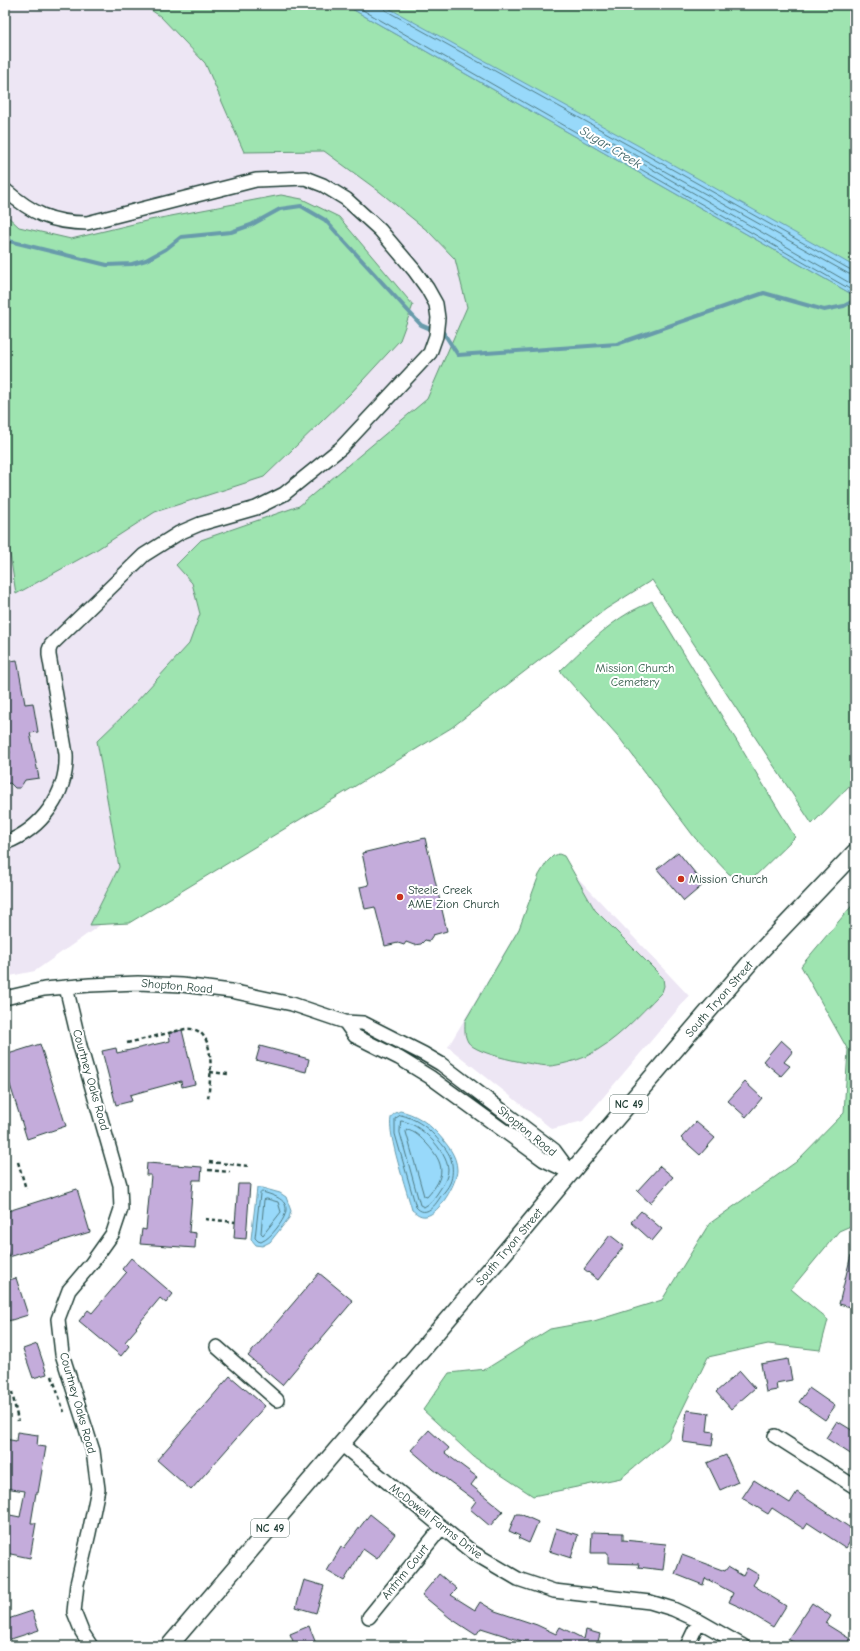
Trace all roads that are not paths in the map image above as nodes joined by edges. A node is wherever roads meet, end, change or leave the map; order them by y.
1 (5, 190) edge
2 (5, 843) edge
3 (855, 852) edge
4 (66, 987) junction
5 (5, 998) edge
6 (571, 1173) junction
7 (217, 1347) dead end
8 (277, 1400) dead end
9 (775, 1436) dead end
10 (341, 1444) junction
11 (855, 1487) edge
12 (442, 1527) junction
13 (369, 1617) dead end
14 (699, 1621) junction
15 (91, 1646) edge
16 (169, 1646) edge
17 (687, 1646) edge
18 (743, 1646) edge

1 - 2 street
3 - 6 main road, South Tryon Street / NC 49
4 - 5 street, Shopton Road
4 - 6 street, Shopton Road
4 - 15 street, Courtney Oaks Road
6 - 10 main road, South Tryon Street / NC 49
7 - 8 street
9 - 11 street
10 - 12 street, McDowell Farms Drive
10 - 16 main road, South Tryon Street / NC 49
12 - 13 street, Antrim Court
12 - 14 street, McDowell Farms Drive
14 - 17 street
14 - 18 street, McDowell Farms Drive

